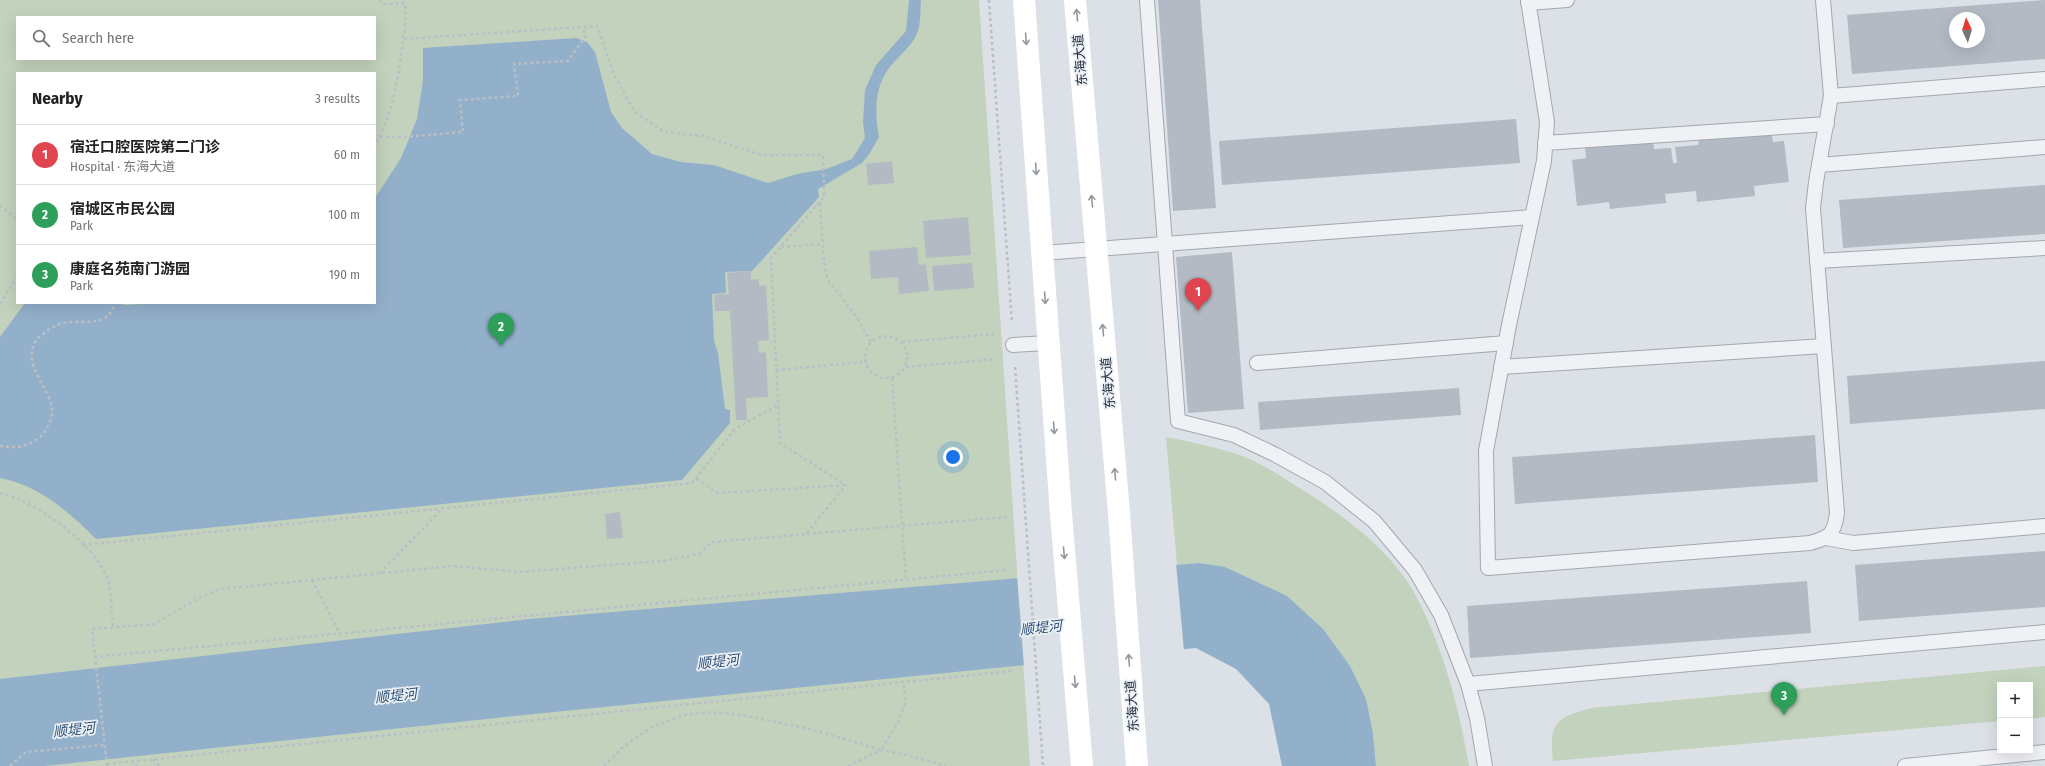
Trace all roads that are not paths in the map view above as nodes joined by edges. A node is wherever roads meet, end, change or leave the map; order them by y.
1 (1024, 0) edge
2 (1075, 0) edge
3 (1147, 0) edge
4 (1567, 0) edge
5 (1823, 0) edge
6 (1528, 2) edge
7 (2045, 79) edge
8 (1831, 96) junction
9 (1827, 124) junction
10 (1545, 143) junction
11 (2045, 147) edge
12 (1819, 165) junction
13 (1532, 217) junction
14 (1165, 244) junction
15 (2045, 248) edge
16 (1096, 249) junction
17 (1042, 253) junction
18 (1817, 260) junction
19 (1048, 343) junction
20 (1506, 343) junction
21 (1014, 345) road end
22 (1824, 346) junction
23 (1257, 364) dead end
24 (1501, 367) junction
25 (2045, 526) edge
26 (1826, 538) junction
27 (2045, 632) edge
28 (1468, 684) junction
29 (2045, 752) edge
30 (1082, 766) edge
31 (1137, 766) edge
32 (1485, 766) edge
33 (1905, 766) edge

1 -> 17 street
16 -> 2 street, 东海大道
3 - 14 lane
4 - 6 lane
5 - 8 lane
6 - 10 lane
7 - 8 lane
8 - 9 lane
9 - 10 lane
9 - 12 lane
10 - 13 lane
11 - 12 lane
12 - 18 lane
13 - 14 lane
13 - 20 lane
14 - 16 lane
14 - 28 lane
15 - 18 lane
16 - 17 lane
31 -> 16 street, 东海大道
17 -> 19 street
18 - 22 lane
19 - 21 lane
19 -> 30 street
20 - 23 lane
20 - 24 lane
22 - 24 lane
22 - 26 lane
24 - 26 lane
25 - 26 lane
27 - 28 lane
28 - 32 lane
29 - 33 lane

